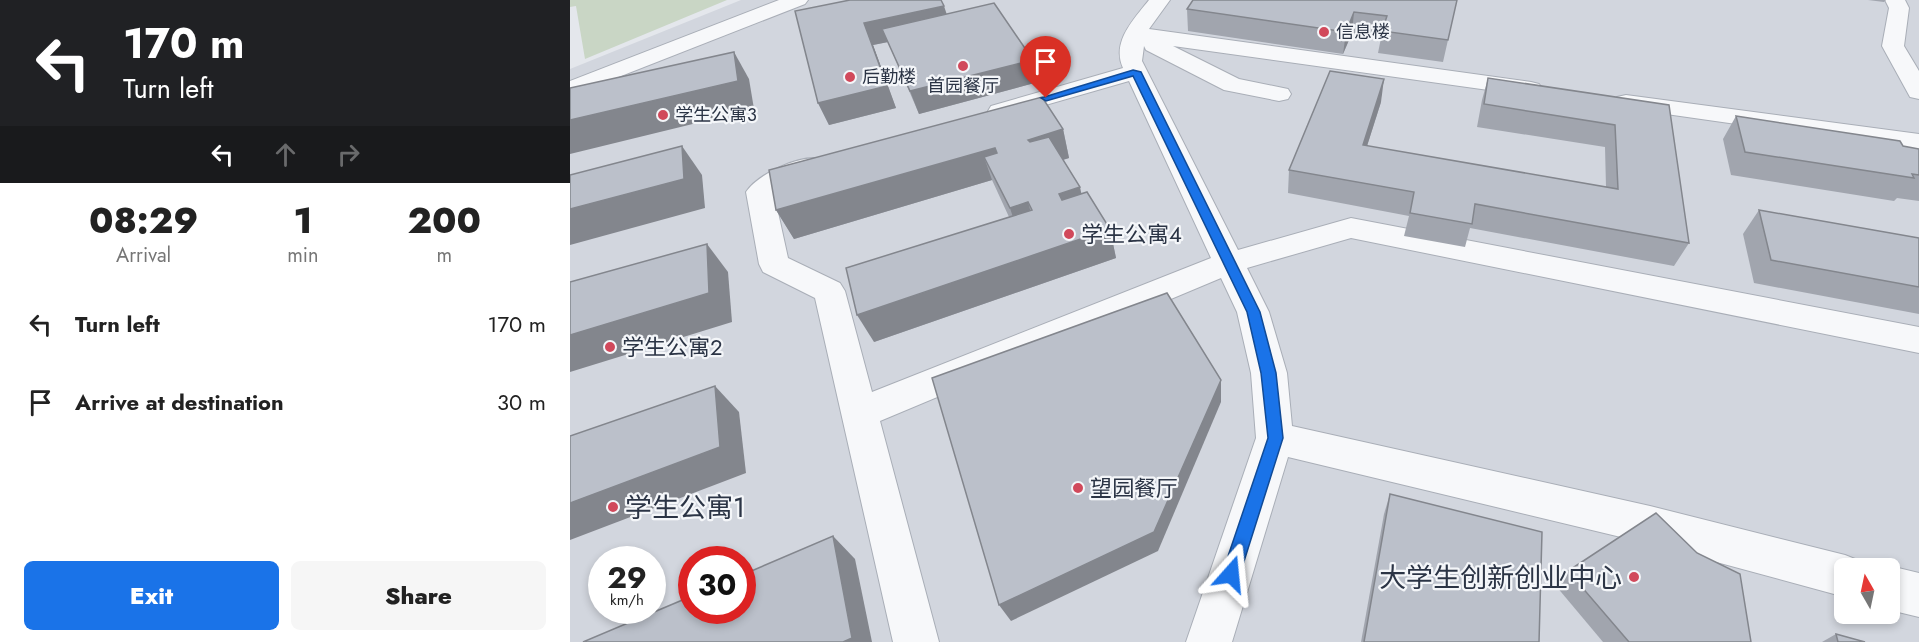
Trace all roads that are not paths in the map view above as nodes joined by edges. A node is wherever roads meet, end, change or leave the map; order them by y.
1 (798, 0) edge
2 (1160, 0) edge
3 (1895, 0) edge
4 (1134, 34) junction
5 (1893, 46) junction
6 (1919, 49) edge
7 (1136, 72) junction
8 (570, 89) edge
9 (1556, 92) edge
10 (1919, 92) edge
11 (1279, 94) dead end
12 (1603, 99) edge
13 (978, 117) edge
14 (1919, 142) edge
15 (842, 156) edge
16 (1229, 263) junction
17 (1919, 340) edge
18 (859, 413) junction
19 (1275, 438) junction
20 (1834, 573) edge
21 (1900, 590) edge
22 (1919, 595) edge
23 (916, 642) edge
24 (1209, 642) edge

1 - 8 street
2 - 4 street
3 - 5 street
4 - 7 street
4 - 9 street
4 - 11 street
5 - 6 street
5 - 10 street
7 - 13 street
7 - 16 street
12 - 14 street
15 - 18 street
16 - 17 street
16 - 18 street
16 - 19 street
18 - 23 street
19 - 20 street
19 - 24 street
21 - 22 street

